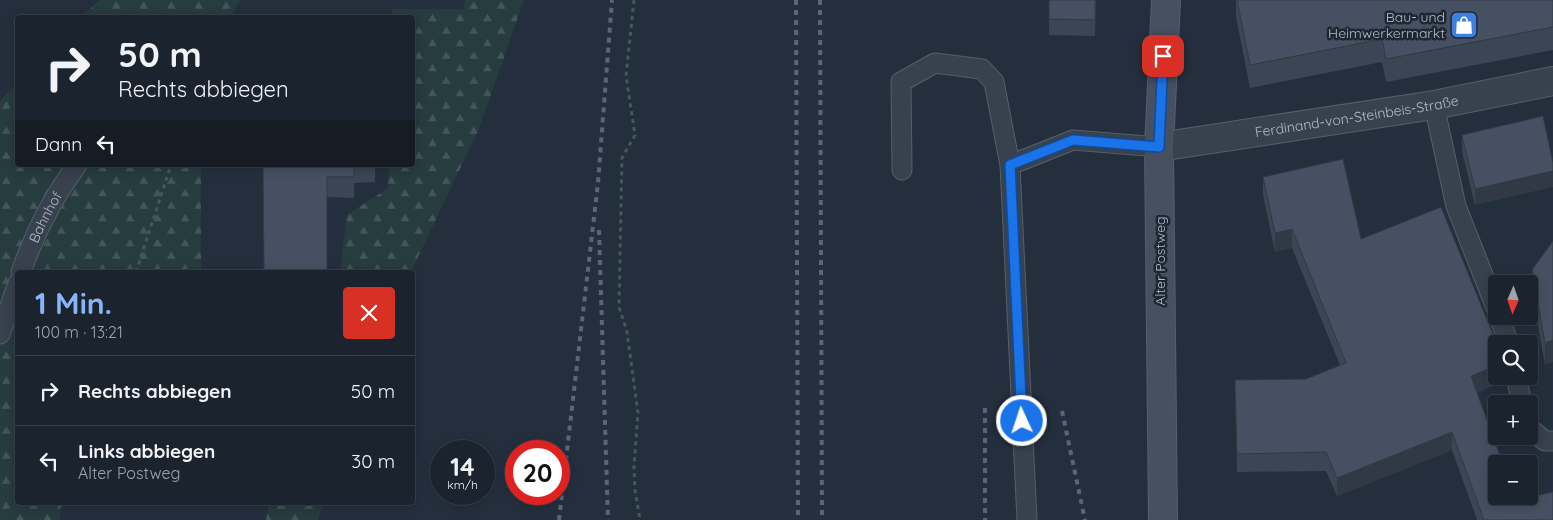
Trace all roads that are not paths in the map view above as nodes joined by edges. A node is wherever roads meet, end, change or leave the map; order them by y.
1 (1166, 1) edge
2 (1553, 81) edge
3 (1434, 105) junction
4 (1159, 147) junction
5 (1010, 165) junction
6 (75, 167) edge
7 (902, 170) dead end
8 (22, 270) edge
9 (1488, 288) edge
10 (15, 291) edge
11 (0, 334) edge
12 (1538, 435) edge
13 (1553, 441) edge
14 (1027, 520) edge
15 (1163, 520) edge

1 - 4 main road, Alter Postweg
2 - 3 street, Ferdinand-von-Steinbeis-Straße
3 - 4 street, Ferdinand-von-Steinbeis-Straße
3 - 9 lane
4 - 5 lane
4 - 15 main road, Alter Postweg
5 - 7 lane
5 - 14 lane
6 - 8 lane, Bahnhof
10 - 11 lane
12 - 13 lane

